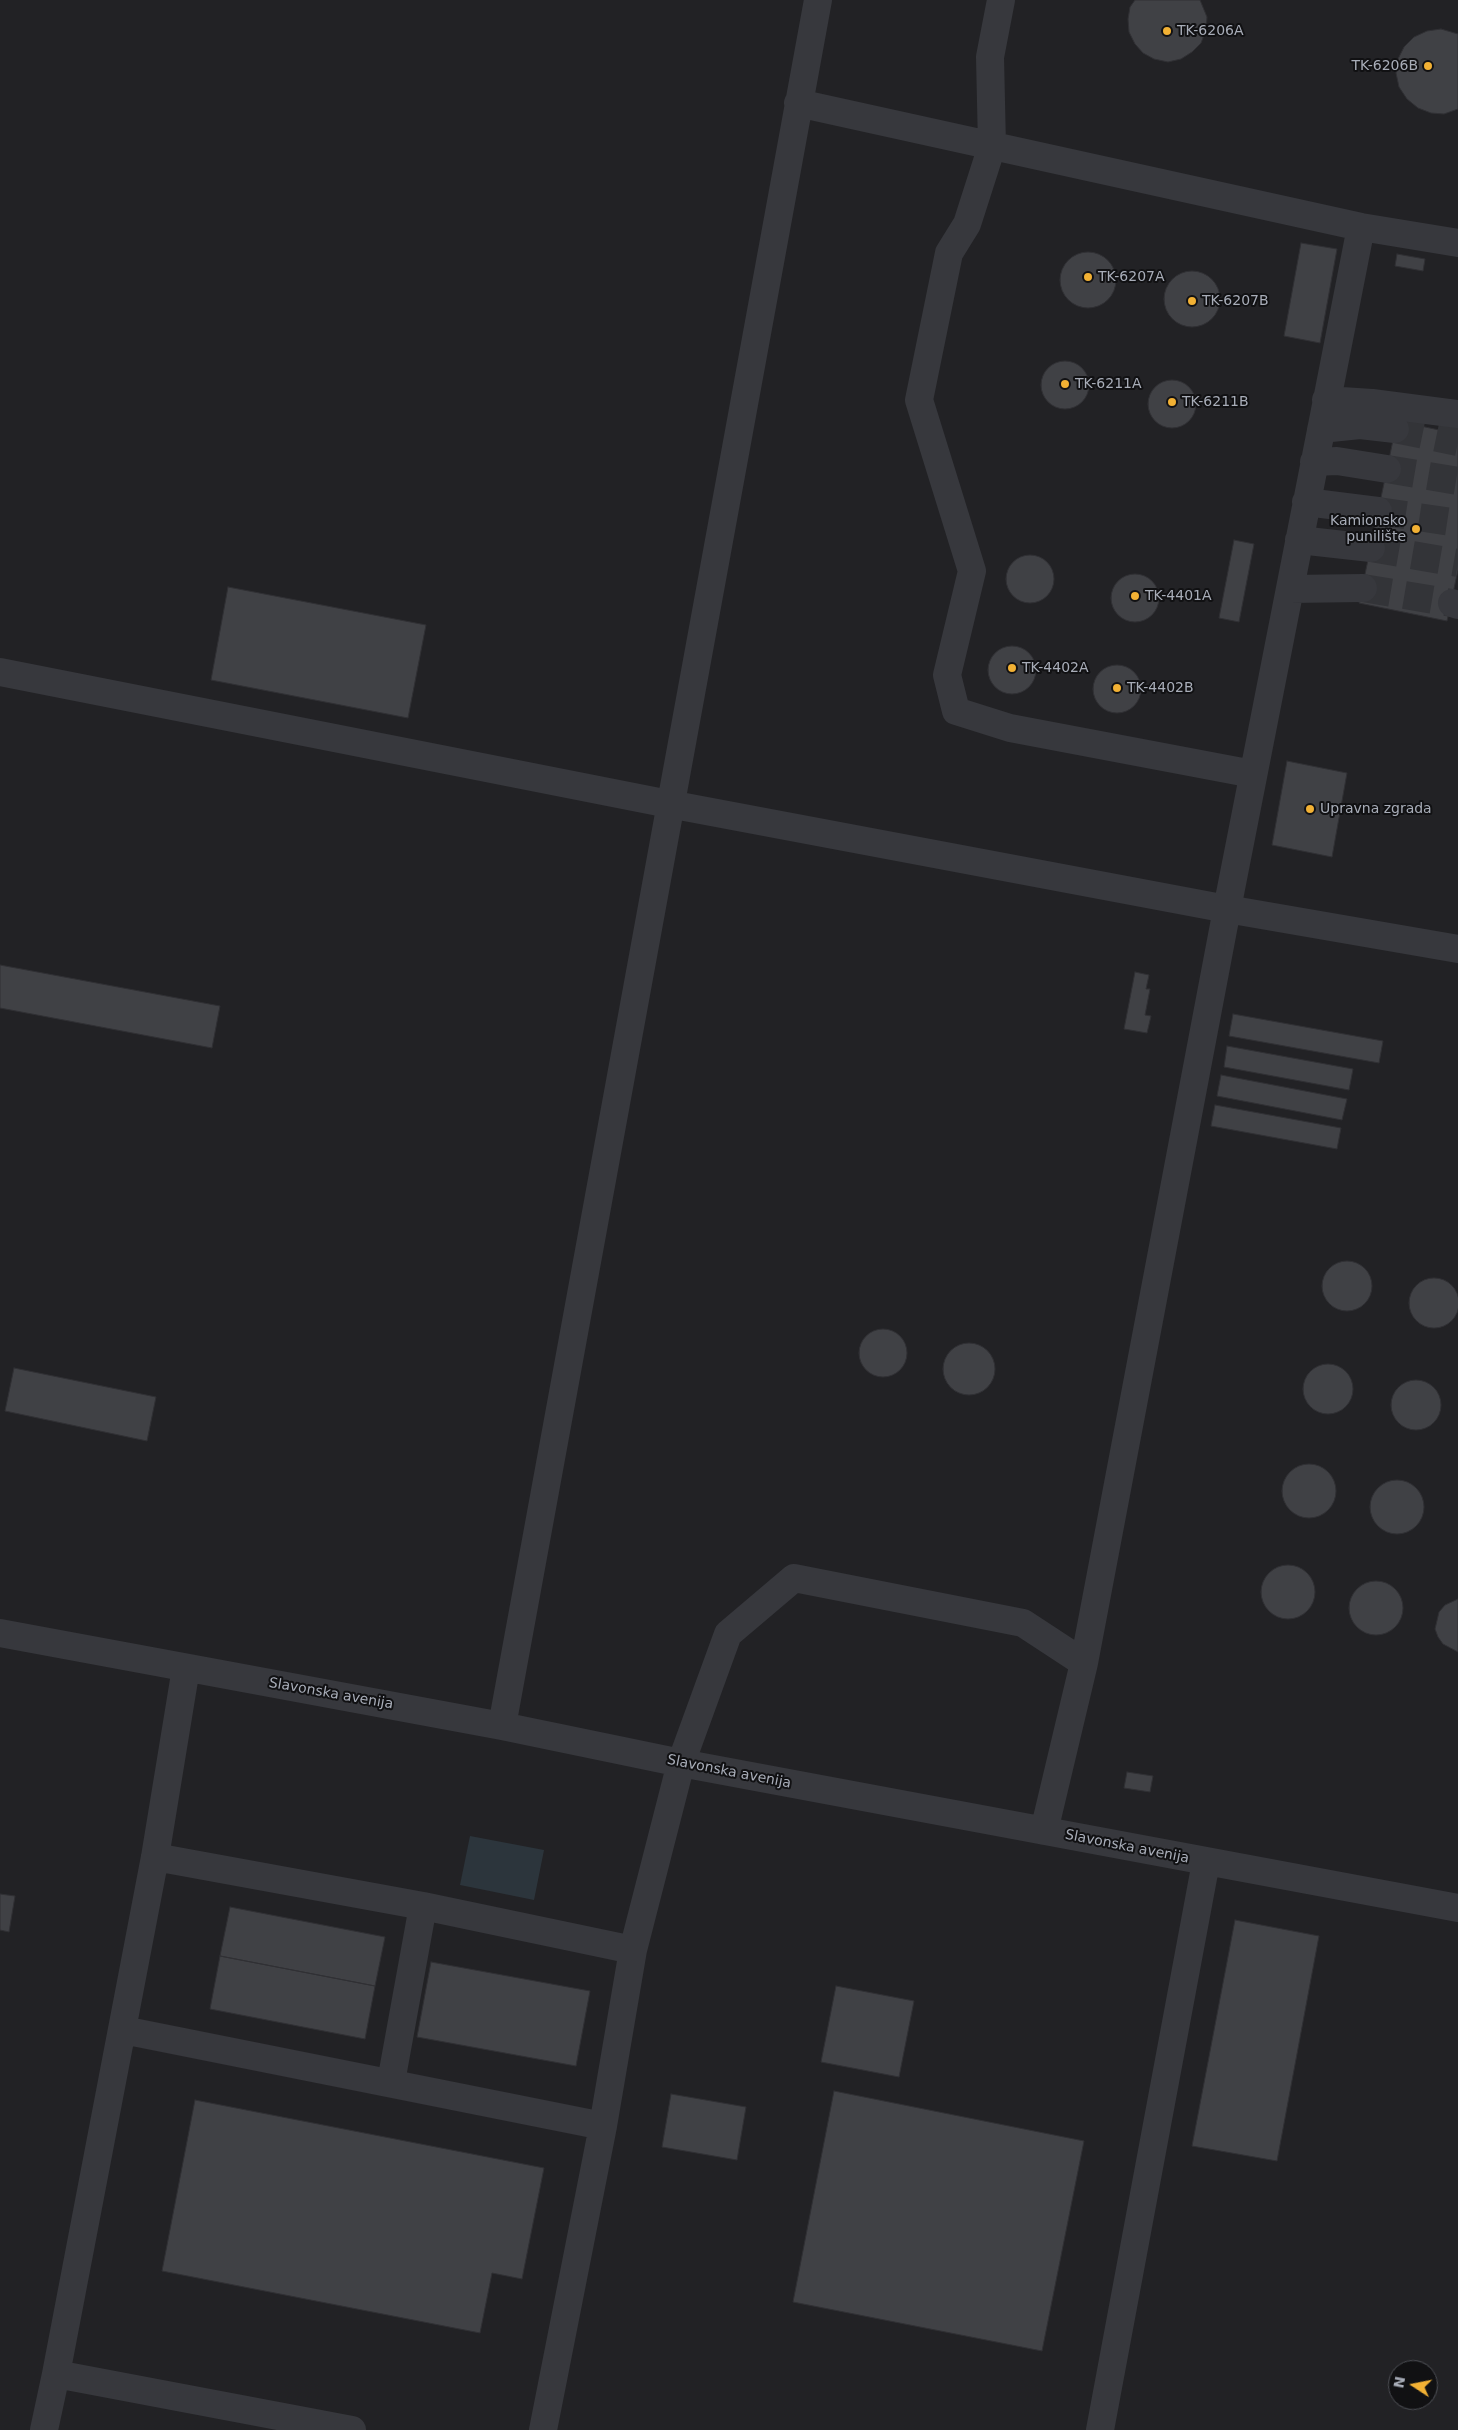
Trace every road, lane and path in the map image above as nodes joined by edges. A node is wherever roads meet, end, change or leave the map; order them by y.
1 (818, 0) edge
2 (1001, 0) edge
3 (798, 103) junction
4 (992, 146) junction
5 (1361, 227) junction
6 (1458, 243) edge
7 (1326, 400) junction
8 (1458, 414) edge
9 (1321, 429) junction
10 (1395, 429) tunnel mouth
11 (1314, 462) junction
12 (1387, 469) tunnel mouth
13 (1306, 502) junction
14 (1378, 511) tunnel mouth
15 (1299, 540) junction
16 (1371, 548) tunnel mouth
17 (1363, 588) tunnel mouth
18 (1290, 589) junction
19 (0, 672) edge
20 (1253, 774) junction
21 (669, 804) junction
22 (1227, 908) junction
23 (1458, 949) edge
24 (0, 1632) edge
25 (1084, 1663) junction
26 (186, 1668) junction
27 (502, 1726) junction
28 (681, 1763) junction
29 (1044, 1831) junction
30 (155, 1857) junction
31 (1206, 1862) junction
32 (423, 1906) junction
33 (1458, 1908) edge
34 (633, 1950) junction
35 (123, 2030) junction
36 (391, 2082) junction
37 (603, 2126) junction
38 (56, 2374) junction
39 (44, 2430) edge
40 (352, 2430) edge
41 (543, 2430) edge
42 (1100, 2430) edge

1 - 3 street
2 - 4 street
3 - 4 street
3 - 21 street
4 - 5 street
4 - 20 street
5 - 6 street
5 - 7 street
7 - 8 street
7 - 9 street
9 - 10 street
9 - 11 street
11 - 12 street
11 - 13 street
13 - 14 street
13 - 15 street
15 - 16 street
15 - 18 street
17 - 18 street
18 - 20 street
19 - 21 street
20 - 22 street
21 - 22 street
21 - 27 street
22 - 23 street
22 - 25 street
24 - 26 street, Slavonska avenija
25 - 28 street
25 - 29 street
26 - 27 street, Slavonska avenija
26 - 30 street
27 - 28 street, Slavonska avenija
28 - 29 street, Slavonska avenija
28 - 34 street
29 - 31 street, Slavonska avenija
30 - 32 street
30 - 35 street
31 - 33 street, Slavonska avenija
31 - 42 street
32 - 34 street
32 - 36 street
34 - 37 street
35 - 36 street
35 - 38 street
36 - 37 street
37 - 41 street
38 - 39 street
38 - 40 street

